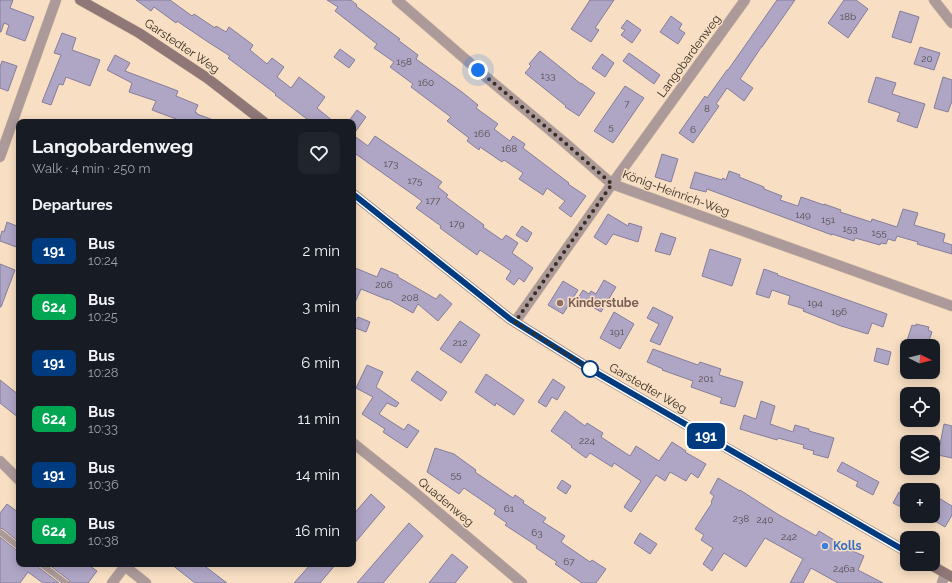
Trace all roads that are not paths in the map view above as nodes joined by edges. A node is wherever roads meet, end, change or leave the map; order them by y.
1 (56, 0) edge
2 (80, 0) edge
3 (397, 0) edge
4 (745, 0) edge
5 (934, 0) edge
6 (952, 23) edge
7 (260, 119) edge
8 (0, 158) edge
9 (612, 184) junction
10 (356, 196) edge
11 (952, 306) edge
12 (515, 322) junction
13 (356, 445) edge
14 (0, 460) edge
15 (16, 477) edge
16 (0, 532) edge
17 (16, 545) edge
18 (900, 548) edge
19 (45, 567) edge
20 (122, 567) edge
21 (126, 567) edge
22 (938, 571) edge
23 (946, 578) edge
24 (66, 583) edge
25 (112, 583) edge
26 (146, 583) edge
27 (522, 583) edge

1 - 8 street
2 - 7 main road, Garstedter Weg
3 - 9 street, König-Heinrich-Weg
4 - 9 street, Langobardenweg
5 - 6 street
9 - 11 street, König-Heinrich-Weg
9 - 12 street, Langobardenweg
10 - 12 main road, Garstedter Weg
12 - 18 main road, Garstedter Weg
13 - 27 street, Quadenweg
14 - 15 street
16 - 17 lane
19 - 24 lane
20 - 25 street
21 - 26 street
22 - 23 main road

